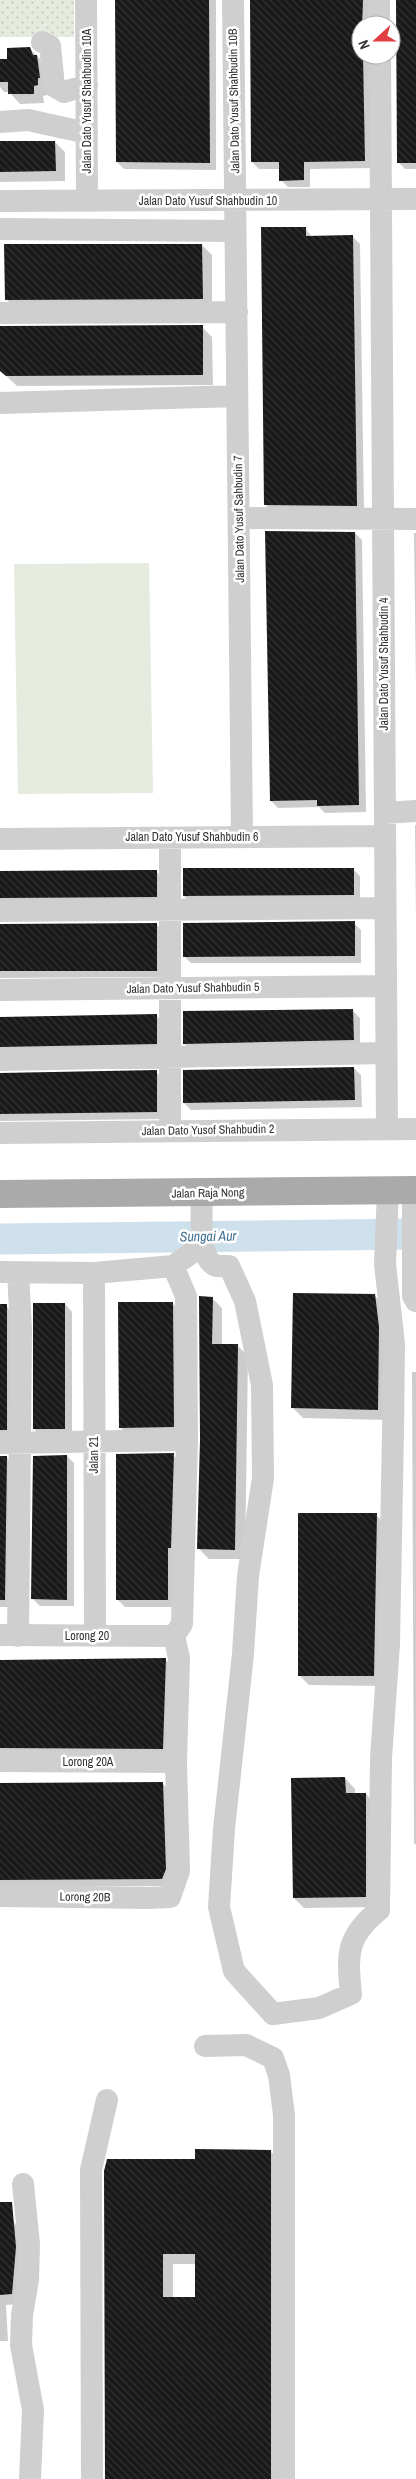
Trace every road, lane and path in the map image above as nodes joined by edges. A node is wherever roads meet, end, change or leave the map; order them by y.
1 (86, 0) edge
2 (233, 0) edge
3 (379, 0) edge
4 (379, 15) edge
5 (42, 42) dead end
6 (380, 65) edge
7 (87, 85) junction
8 (0, 122) edge
9 (87, 133) junction
10 (416, 199) edge
11 (381, 200) junction
12 (0, 201) edge
13 (87, 201) junction
14 (235, 202) junction
15 (0, 230) edge
16 (235, 230) junction
17 (237, 312) junction
18 (0, 313) edge
19 (237, 396) junction
20 (0, 403) edge
21 (239, 518) junction
22 (383, 519) junction
23 (416, 519) edge
24 (416, 811) edge
25 (385, 813) junction
26 (385, 836) junction
27 (242, 837) junction
28 (170, 838) junction
29 (0, 839) edge
30 (385, 908) junction
31 (170, 910) junction
32 (0, 911) edge
33 (386, 986) junction
34 (170, 988) junction
35 (0, 990) edge
36 (386, 1054) junction
37 (170, 1057) junction
38 (0, 1060) edge
39 (387, 1128) junction
40 (416, 1129) edge
41 (170, 1131) junction
42 (0, 1133) edge
43 (406, 1190) edge
44 (202, 1192) junction
45 (0, 1194) edge
46 (203, 1236) junction
47 (414, 1251) edge
48 (173, 1266) junction
49 (9, 1272) edge
50 (94, 1273) junction
51 (416, 1301) edge
52 (186, 1440) junction
53 (94, 1442) junction
54 (10, 1443) edge
55 (9, 1636) edge
56 (95, 1636) junction
57 (174, 1636) junction
58 (0, 1761) edge
59 (176, 1762) junction
60 (0, 1896) edge
61 (205, 2046) dead end
62 (107, 2100) dead end
63 (23, 2184) dead end
64 (30, 2479) edge
65 (92, 2479) edge
66 (284, 2479) edge

1 - 7 street, Jalan Dato Yusuf Shahbudin 10A
2 - 14 street, Jalan Dato Yusuf Shahbudin 10B
3 - 4 street
5 - 7 street
6 - 11 street, Jalan Dato Yusuf Shahbudin 4
7 - 9 street, Jalan Dato Yusuf Shahbudin 10A
8 - 9 street
9 - 13 street, Jalan Dato Yusuf Shahbudin 10A
10 - 11 street, Jalan Dato Yusuf Shahbudin 10
11 - 14 street, Jalan Dato Yusuf Shahbudin 10
11 - 22 street, Jalan Dato Yusuf Shahbudin 4
12 - 13 street, Jalan Dato Yusuf Shahbudin 10
13 - 14 street, Jalan Dato Yusuf Shahbudin 10
14 - 16 street, Jalan Dato Yusuf Sahbudin 7
15 - 16 street
16 - 17 street, Jalan Dato Yusuf Sahbudin 7
17 - 18 street
17 - 19 street, Jalan Dato Yusuf Sahbudin 7
19 - 20 street
19 - 21 street, Jalan Dato Yusuf Sahbudin 7
21 - 22 street
21 - 27 street, Jalan Dato Yusuf Sahbudin 7
22 - 23 street
22 - 25 street, Jalan Dato Yusuf Shahbudin 4
24 - 25 street
25 - 26 street, Jalan Dato Yusuf Shahbudin 4
26 - 27 street, Jalan Dato Yusuf Shahbudin 6
26 - 30 street, Jalan Dato Yusuf Shahbudin 4
27 - 28 street, Jalan Dato Yusuf Shahbudin 6
28 - 29 street, Jalan Dato Yusuf Shahbudin 6
28 - 31 street
30 - 31 street
30 - 33 street, Jalan Dato Yusuf Shahbudin 4
31 - 32 street
31 - 34 street
33 - 34 street, Jalan Dato Yusuf Shahbudin 5
33 - 36 street, Jalan Dato Yusuf Shahbudin 4
34 - 35 street, Jalan Dato Yusuf Shahbudin 5
34 - 37 street
36 - 37 street
36 - 39 street, Jalan Dato Yusuf Shahbudin 4
37 - 38 street
37 - 41 street
39 - 40 street, Jalan Dato Yusof Shahbudin 2
39 - 41 street, Jalan Dato Yusof Shahbudin 2
41 - 42 street, Jalan Dato Yusof Shahbudin 2
43 - 44 main road, Jalan Raja Nong
43 - 46 street
43 - 47 street
44 - 45 main road, Jalan Raja Nong
44 - 46 street
46 - 48 street
47 - 51 street
48 - 50 street
48 - 52 street
49 - 50 street
49 - 54 street
50 - 53 street, Jalan 21
52 - 53 street
52 - 57 street
53 - 54 street
53 - 56 street, Jalan 21
54 - 55 street
55 - 56 street, Lorong 20
56 - 57 street, Lorong 20
57 - 59 street
58 - 59 street, Lorong 20A
59 - 60 street, Lorong 20B
61 - 66 street
62 - 65 street
63 - 64 street

